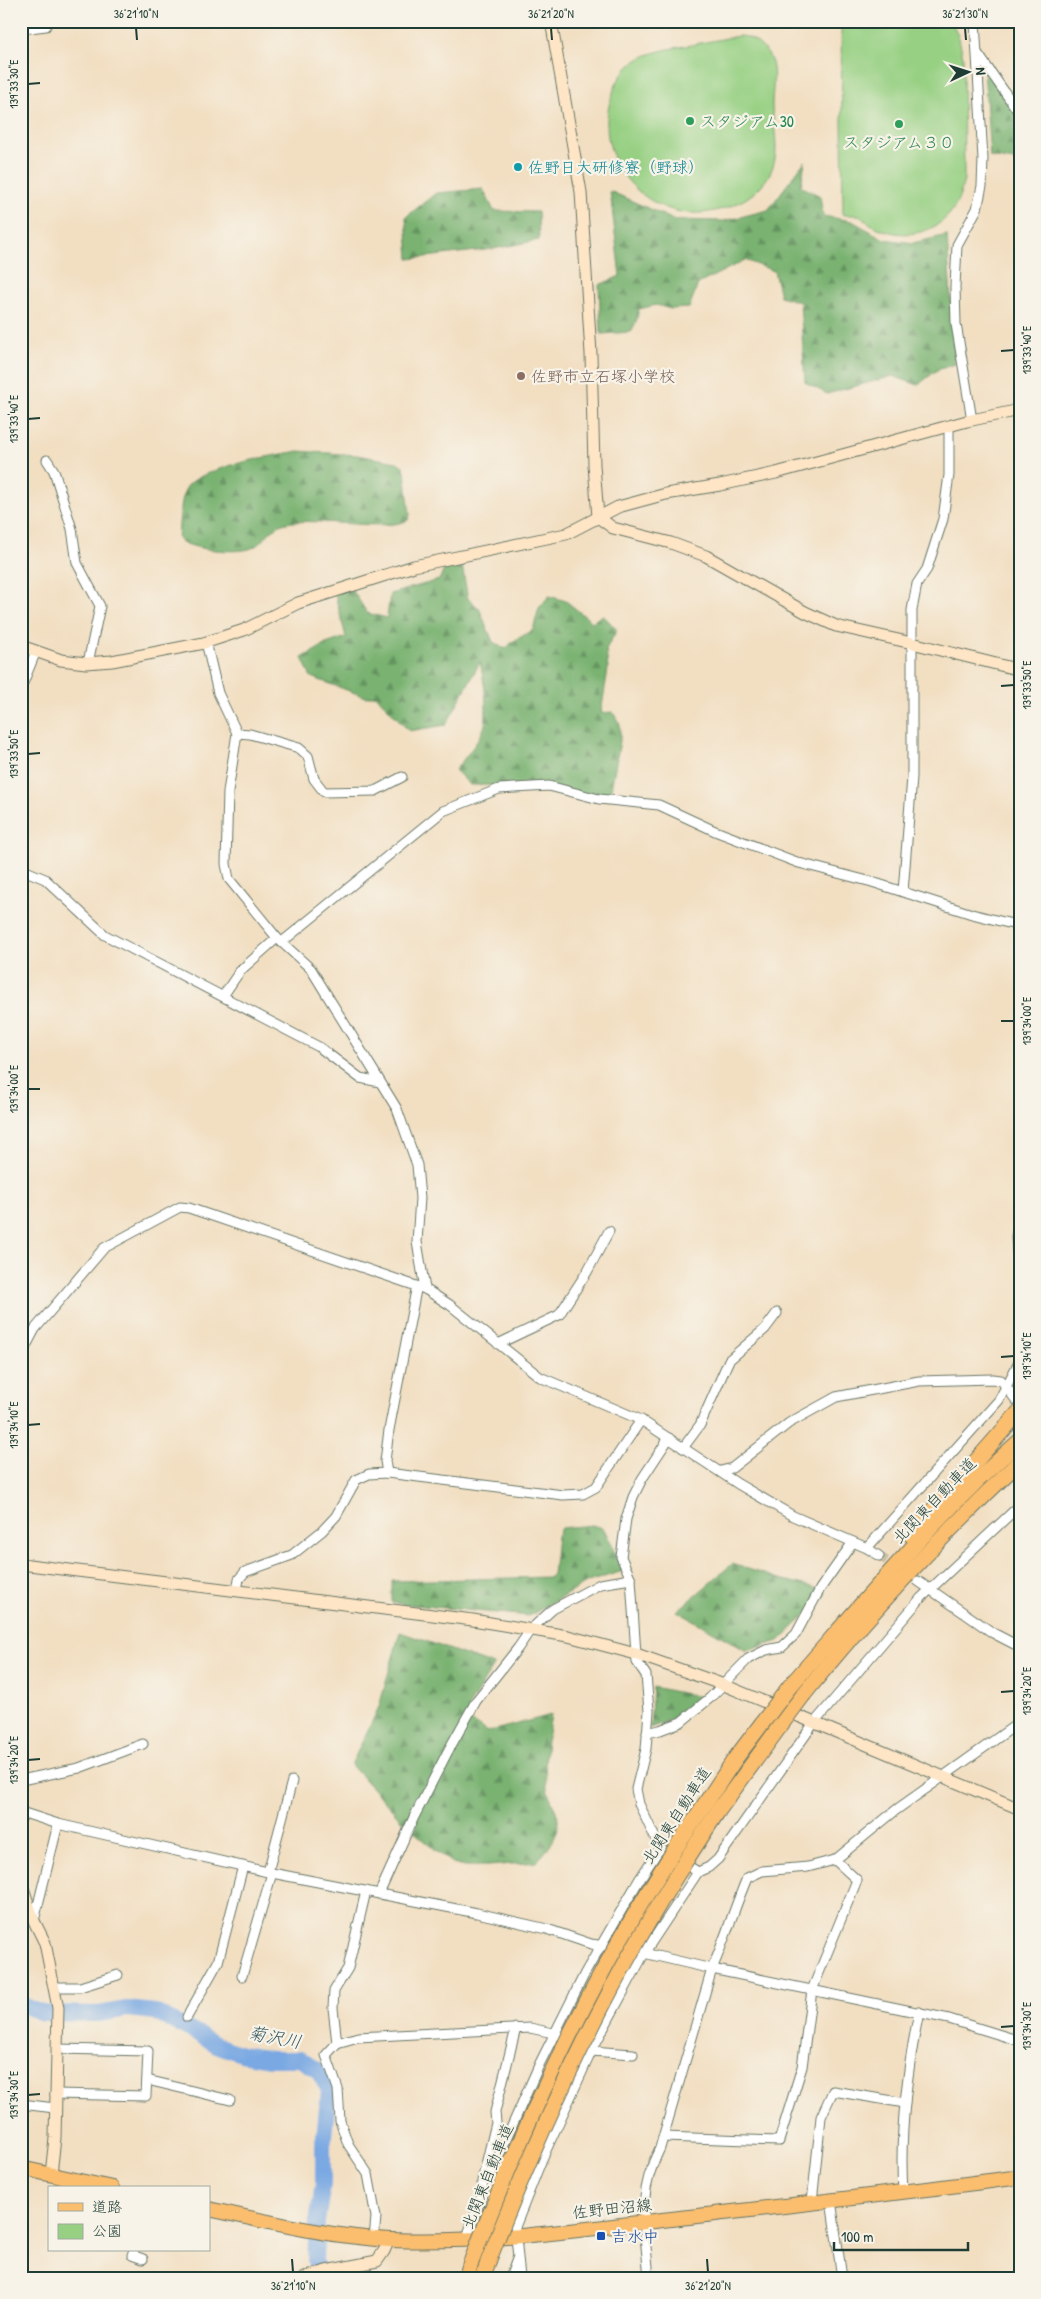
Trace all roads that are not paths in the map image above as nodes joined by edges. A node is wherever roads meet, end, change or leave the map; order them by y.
1 (45, 21) edge
2 (551, 21) edge
3 (975, 21) edge
4 (21, 28) edge
5 (978, 54) junction
6 (1020, 114) edge
7 (1020, 410) edge
8 (972, 420) junction
9 (949, 426) junction
10 (47, 460) dead end
11 (598, 517) junction
12 (206, 642) junction
13 (912, 643) junction
14 (21, 646) edge
15 (36, 651) junction
16 (88, 662) junction
17 (1020, 670) edge
18 (21, 688) edge
19 (237, 733) junction
20 (402, 777) dead end
21 (21, 868) edge
22 (903, 892) junction
23 (1020, 926) edge
24 (279, 940) junction
25 (223, 996) junction
26 (380, 1082) junction
27 (1020, 1217) edge
28 (609, 1231) dead end
29 (422, 1288) junction
30 (1020, 1289) edge
31 (777, 1313) dead end
32 (498, 1344) junction
33 (1020, 1360) edge
34 (21, 1365) edge
35 (1007, 1389) junction
36 (1018, 1406) edge
37 (640, 1420) junction
38 (669, 1438) junction
39 (1020, 1441) edge
40 (683, 1448) junction
41 (1020, 1461) edge
42 (721, 1471) junction
43 (1020, 1472) edge
44 (387, 1473) junction
45 (1020, 1504) edge
46 (959, 1520) junction
47 (853, 1542) junction
48 (867, 1548) junction
49 (879, 1556) tunnel mouth
50 (21, 1564) edge
51 (631, 1579) junction
52 (918, 1581) dead end
53 (930, 1589) junction
54 (237, 1590) junction
55 (531, 1629) junction
56 (1020, 1648) edge
57 (820, 1653) junction
58 (636, 1654) junction
59 (724, 1685) junction
60 (1020, 1722) edge
61 (814, 1723) junction
62 (647, 1732) junction
63 (143, 1744) dead end
64 (943, 1777) junction
65 (21, 1780) edge
66 (292, 1781) dead end
67 (1020, 1809) edge
68 (21, 1812) edge
69 (21, 1818) edge
70 (58, 1824) junction
71 (660, 1848) junction
72 (683, 1850) junction
73 (835, 1860) junction
74 (243, 1866) junction
75 (270, 1872) junction
76 (698, 1872) junction
77 (21, 1882) edge
78 (366, 1891) junction
79 (379, 1894) junction
80 (34, 1921) junction
81 (601, 1946) junction
82 (645, 1952) junction
83 (712, 1969) junction
84 (118, 1975) dead end
85 (242, 1976) dead end
86 (54, 1987) junction
87 (812, 1990) junction
88 (919, 2012) junction
89 (187, 2017) dead end
90 (516, 2028) junction
91 (555, 2033) junction
92 (1020, 2041) edge
93 (337, 2043) junction
94 (57, 2049) junction
95 (591, 2051) junction
96 (633, 2054) dead end
97 (147, 2080) junction
98 (55, 2094) junction
99 (230, 2100) dead end
100 (905, 2103) junction
101 (21, 2104) edge
102 (55, 2108) junction
103 (512, 2124) junction
104 (663, 2137) junction
105 (550, 2142) junction
106 (21, 2168) edge
107 (51, 2174) junction
108 (1020, 2177) edge
109 (485, 2181) junction
110 (103, 2186) edge
111 (903, 2191) junction
112 (529, 2192) junction
113 (831, 2200) junction
114 (812, 2202) junction
115 (210, 2209) edge
116 (644, 2222) junction
117 (516, 2236) junction
118 (374, 2239) junction
119 (389, 2240) junction
120 (466, 2240) junction
121 (133, 2252) edge
122 (518, 2256) junction
123 (143, 2260) dead end
124 (468, 2271) edge
125 (305, 2278) edge
126 (482, 2278) edge
127 (510, 2278) edge
128 (520, 2278) edge
129 (649, 2278) edge
130 (842, 2278) edge

1 - 4 street
2 - 11 street
3 - 5 street
5 - 6 street
5 - 8 street
7 - 8 street
8 - 9 street
9 - 11 street
9 - 13 street
10 - 16 street
11 - 12 street
11 - 13 street
12 - 16 street
12 - 19 street
13 - 17 street
13 - 22 street
14 - 15 street
15 - 16 street
15 - 18 street
19 - 20 street
19 - 24 street
21 - 25 street
22 - 23 street
22 - 24 street
24 - 25 street
24 - 26 street
25 - 26 street
26 - 29 street
27 - 30 street
28 - 32 street
29 - 32 street
29 - 34 street
29 - 44 street
31 - 40 street
32 - 37 street
33 - 35 street
35 - 36 street
35 - 42 street
35 - 48 street
36 - 57 highway
37 - 38 street
37 - 44 street
38 - 40 street
38 - 51 street
39 - 57 highway, 北関東自動車道
40 - 42 street
41 - 46 highway, 北関東自動車道
42 - 47 street
43 - 46 highway
44 - 54 street
45 - 53 street
46 - 72 highway, 北関東自動車道, bridge
47 - 48 street
47 - 59 street
48 - 49 street
50 - 54 street
51 - 55 street
51 - 58 street
52 - 53 street
53 - 56 street
53 - 61 street
54 - 55 street
55 - 58 street
55 - 79 street
57 - 72 highway, 北関東自動車道, bridge
58 - 59 street
58 - 62 street
59 - 61 street
59 - 62 street
60 - 64 street
61 - 64 street
61 - 76 street
62 - 71 street
63 - 65 street
64 - 67 street
64 - 73 street
66 - 75 street
68 - 69 street
68 - 70 street
70 - 74 street
70 - 80 street
71 - 76 street
71 - 81 street
72 - 124 highway, 北関東自動車道, bridge
72 - 126 highway, 北関東自動車道, bridge
73 - 83 street
73 - 87 street
74 - 75 street
74 - 89 street
75 - 78 street
75 - 85 street
76 - 82 street
77 - 80 street
78 - 79 street
78 - 93 street
79 - 81 street
80 - 86 street
81 - 82 street
81 - 91 street
82 - 83 street
82 - 95 street
83 - 87 street
83 - 104 street
84 - 86 street
86 - 94 street
87 - 88 street
87 - 104 street
88 - 92 street
88 - 100 street
90 - 91 street
90 - 93 street
90 - 109 street
91 - 95 street
91 - 103 street
93 - 118 street
94 - 97 street
94 - 98 street
95 - 96 street
95 - 105 street
97 - 98 street
97 - 99 street
98 - 102 street
100 - 111 street
100 - 114 street
101 - 102 street
102 - 107 street
103 - 105 street
103 - 109 street
104 - 116 street
105 - 112 street
106 - 107 main road
107 - 110 main road
108 - 111 main road, 佐野田沼線
109 - 112 street
109 - 120 street
111 - 113 main road, 佐野田沼線
112 - 117 street
113 - 114 main road, 佐野田沼線
113 - 130 street
114 - 116 main road, 佐野田沼線
115 - 118 main road, 佐野田沼線
116 - 117 main road, 佐野田沼線
116 - 129 street
117 - 120 main road, 佐野田沼線
117 - 122 street
118 - 119 main road, 佐野田沼線
119 - 120 main road, 佐野田沼線
119 - 125 street
121 - 123 street
122 - 127 street
122 - 128 street

